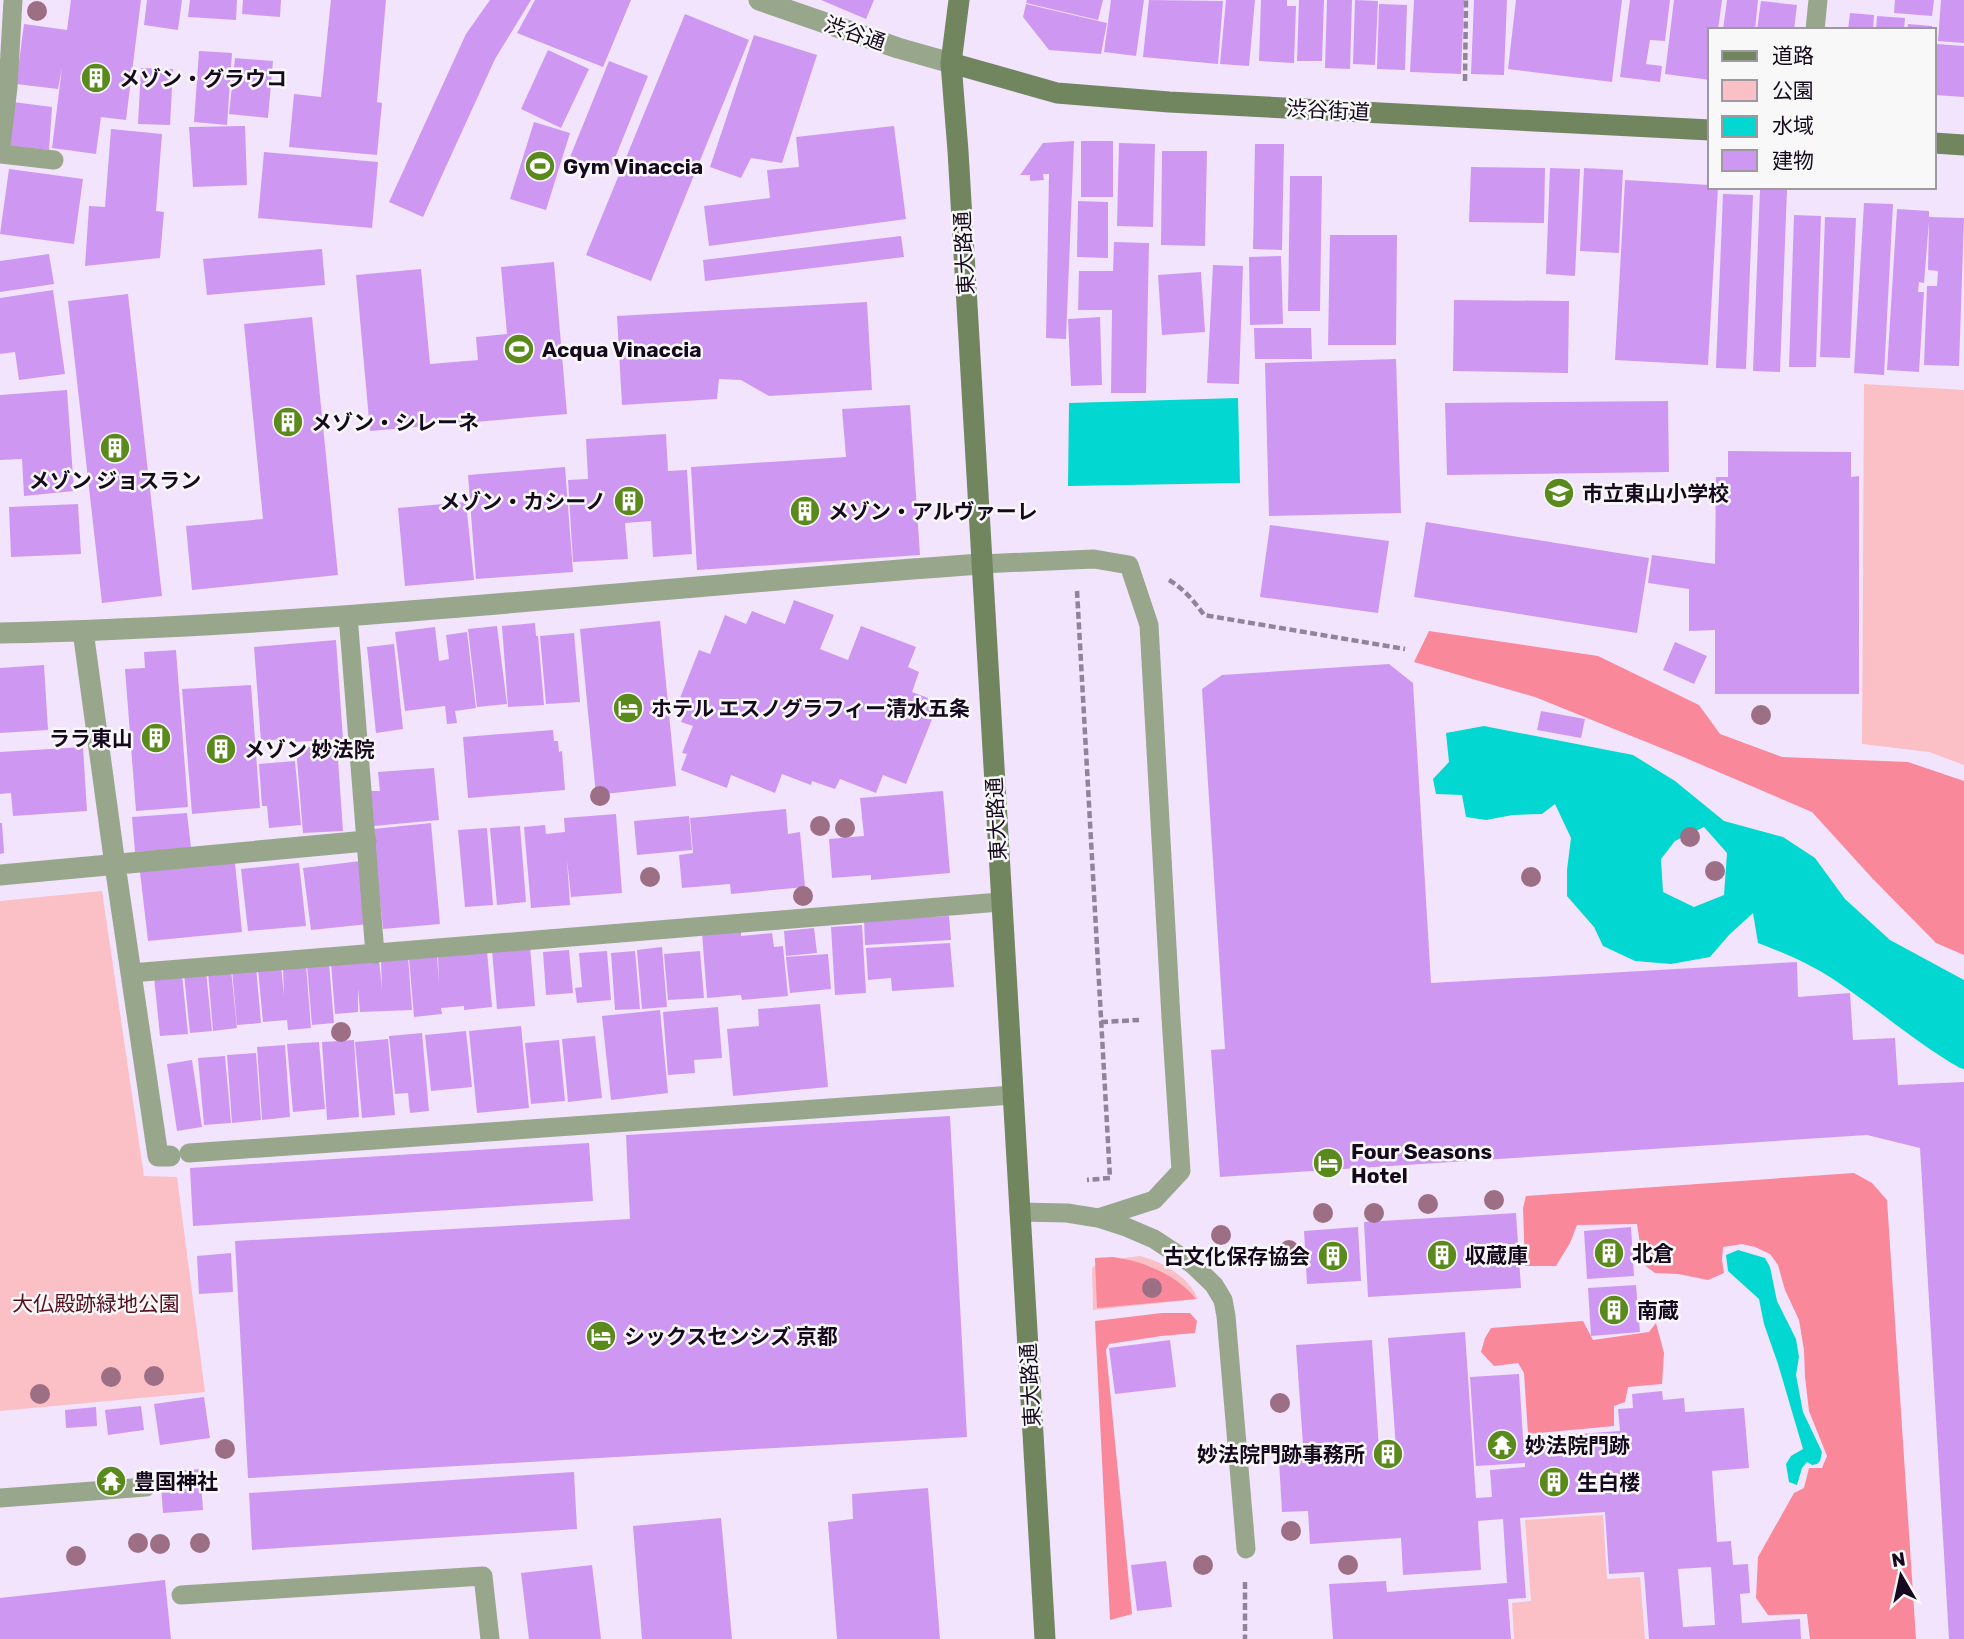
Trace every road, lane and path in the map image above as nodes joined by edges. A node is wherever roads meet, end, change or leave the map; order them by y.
1 (13, 0) edge
2 (759, 0) edge
3 (959, 0) edge
4 (1466, 0) edge
5 (1818, 0) edge
6 (1815, 28) edge
7 (951, 63) junction
8 (1465, 81) dead end
9 (1708, 130) edge
10 (1936, 143) edge
11 (1964, 145) edge
12 (0, 154) edge
13 (54, 160) dead end
14 (1075, 560) junction
15 (981, 564) junction
16 (1129, 565) junction
17 (348, 615) junction
18 (83, 631) junction
19 (0, 633) edge
20 (1405, 649) dead end
21 (366, 841) junction
22 (115, 865) junction
23 (0, 875) edge
24 (1000, 902) junction
25 (376, 954) junction
26 (131, 973) junction
27 (1013, 1095) junction
28 (180, 1154) joint
29 (1077, 1181) dead end
30 (1019, 1212) junction
31 (1098, 1218) junction
32 (146, 1487) dead end
33 (0, 1498) edge
34 (1246, 1549) dead end
35 (181, 1595) dead end
36 (1244, 1621) dead end
37 (490, 1639) edge
38 (1045, 1639) edge
39 (1245, 1639) edge

1 - 12 lane
2 - 7 street, 渋谷通
3 - 7 main road, 東大路通
4 - 8 path
5 - 6 lane
7 - 9 main road, 渋谷街道
7 - 15 main road, 東大路通
10 - 11 main road
12 - 13 lane
14 - 15 lane
14 - 16 lane
14 - 29 path
15 - 17 street
15 - 24 main road, 東大路通
16 - 20 path
16 - 31 lane
17 - 18 street
17 - 21 lane
18 - 19 street
18 - 22 street
21 - 22 street
21 - 25 lane
22 - 23 street
22 - 26 street
24 - 25 lane
24 - 27 main road, 東大路通
25 - 26 lane
26 - 28 street
27 - 28 lane
27 - 30 main road, 東大路通
30 - 31 lane
30 - 38 main road, 東大路通
31 - 34 lane
32 - 33 lane
35 - 37 lane
36 - 39 path

